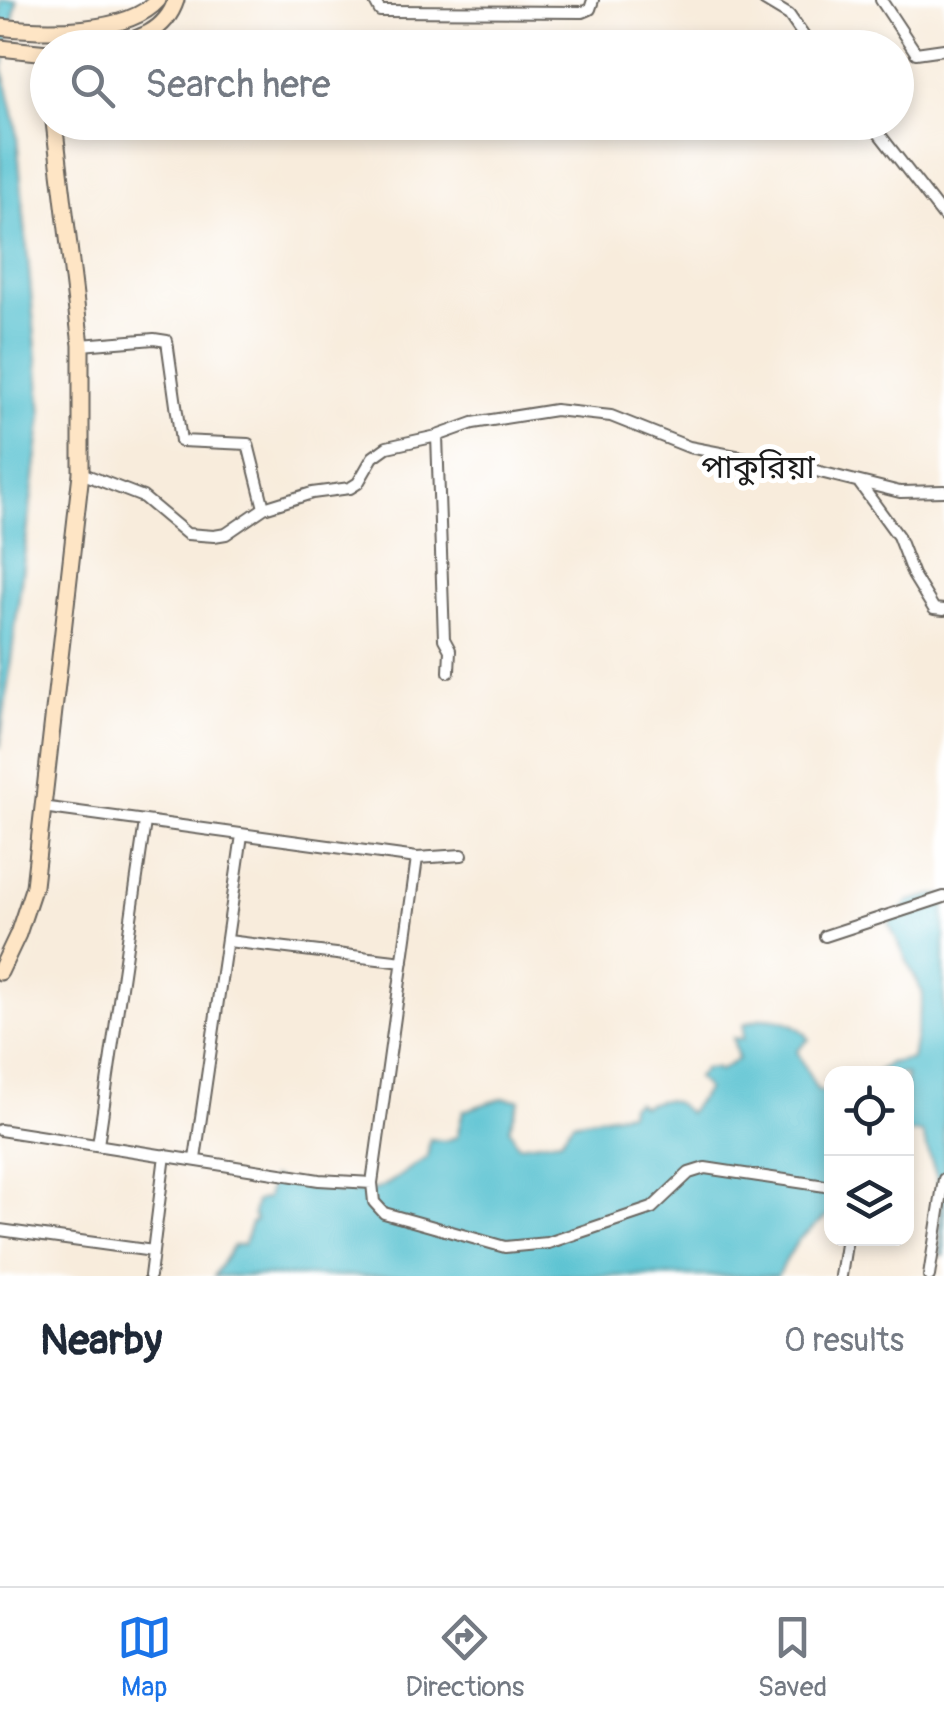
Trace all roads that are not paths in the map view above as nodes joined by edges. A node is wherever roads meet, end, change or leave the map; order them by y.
1 (158, 0) edge
2 (176, 0) edge
3 (374, 0) edge
4 (593, 0) edge
5 (764, 0) edge
6 (881, 0) edge
7 (0, 26) edge
8 (30, 30) edge
9 (55, 30) edge
10 (154, 30) edge
11 (799, 30) edge
12 (901, 30) edge
13 (0, 48) edge
14 (914, 50) edge
15 (944, 50) edge
16 (30, 52) edge
17 (56, 140) edge
18 (884, 140) edge
19 (944, 218) edge
20 (81, 345) junction
21 (437, 436) junction
22 (81, 473) junction
23 (860, 483) junction
24 (944, 490) edge
25 (264, 508) junction
26 (944, 610) edge
27 (450, 672) dead end
28 (42, 807) junction
29 (145, 822) junction
30 (242, 835) junction
31 (462, 855) dead end
32 (417, 858) junction
33 (944, 898) edge
34 (825, 936) dead end
35 (228, 941) junction
36 (403, 962) junction
37 (0, 972) edge
38 (0, 1130) edge
39 (98, 1144) junction
40 (166, 1155) junction
41 (196, 1160) junction
42 (944, 1179) edge
43 (372, 1183) junction
44 (824, 1186) edge
45 (0, 1230) edge
46 (845, 1246) edge
47 (153, 1251) junction
48 (150, 1276) edge
49 (840, 1276) edge
50 (929, 1276) edge

1 - 9 street
2 - 10 street
3 - 4 street
5 - 11 street
6 - 12 street
7 - 8 street
13 - 16 street
14 - 15 street
17 - 20 street
18 - 19 street
20 - 22 street
20 - 25 street
21 - 23 street
21 - 25 street
21 - 27 street
22 - 25 street
22 - 28 street
23 - 24 street
23 - 26 street
28 - 29 street
28 - 37 street
29 - 30 street
29 - 39 street
30 - 32 street
30 - 35 street
31 - 32 street
32 - 36 street
33 - 34 street
35 - 36 street
35 - 41 street
36 - 43 street
38 - 39 street
39 - 40 street
40 - 41 street
40 - 47 street
41 - 43 street
42 - 50 street
43 - 44 street
45 - 47 street
46 - 49 street
47 - 48 street

